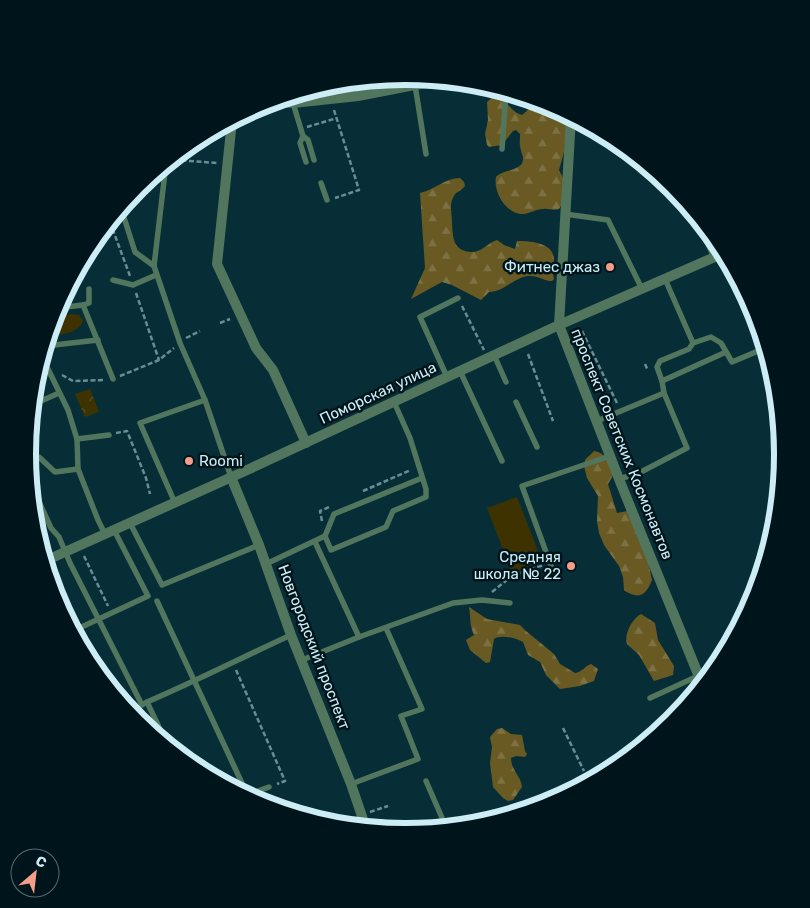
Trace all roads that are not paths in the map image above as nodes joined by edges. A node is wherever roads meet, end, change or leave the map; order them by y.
1 (413, 85) edge
2 (415, 85) edge
3 (358, 88) edge
4 (358, 96) junction
5 (505, 100) edge
6 (293, 103) joint
7 (571, 124) edge
8 (231, 129) edge
9 (303, 136) junction
10 (502, 149) dead end
11 (426, 154) dead end
12 (314, 160) dead end
13 (306, 162) dead end
14 (165, 175) edge
15 (321, 183) dead end
16 (327, 200) road end
17 (565, 214) junction
18 (124, 216) edge
19 (716, 256) edge
20 (154, 266) junction
21 (156, 275) junction
22 (665, 279) junction
23 (113, 280) dead end
24 (89, 289) dead end
25 (642, 289) junction
26 (458, 298) road end
27 (84, 305) junction
28 (67, 307) edge
29 (559, 325) junction
30 (98, 340) junction
31 (693, 343) junction
32 (53, 345) edge
33 (759, 351) edge
34 (726, 352) junction
35 (490, 353) junction
36 (46, 369) edge
37 (460, 371) junction
38 (448, 377) junction
39 (113, 379) road end
40 (662, 381) junction
41 (506, 382) dead end
42 (59, 393) junction
43 (664, 393) junction
44 (205, 400) junction
45 (40, 402) edge
46 (394, 402) junction
47 (516, 402) dead end
48 (597, 422) junction
49 (108, 435) road end
50 (77, 439) junction
51 (306, 442) junction
52 (537, 447) dead end
53 (610, 456) junction
54 (36, 458) edge
55 (502, 461) dead end
56 (78, 469) junction
57 (231, 477) junction
58 (422, 478) junction
59 (619, 479) junction
60 (39, 502) edge
61 (176, 503) junction
62 (130, 523) junction
63 (110, 532) junction
64 (325, 536) junction
65 (315, 542) junction
66 (259, 545) junction
67 (65, 551) junction
68 (52, 558) edge
69 (266, 564) junction
70 (554, 574) dead end
71 (156, 601) dead end
72 (510, 603) dead end
73 (98, 618) junction
74 (80, 627) edge
75 (386, 628) junction
76 (291, 635) junction
77 (359, 637) junction
78 (302, 660) junction
79 (699, 677) edge
80 (195, 682) junction
81 (695, 682) edge
82 (650, 698) dead end
83 (147, 702) junction
84 (160, 729) edge
85 (426, 781) dead end
86 (351, 784) junction
87 (243, 786) edge
88 (269, 787) road end
89 (257, 792) edge
90 (363, 820) edge
91 (443, 821) edge

1 - 4 street
2 - 11 lane
3 - 4 lane
4 - 6 street
5 - 10 lane
6 - 9 lane
7 - 17 street, проспект Советских Космонавтов
8 - 51 street
9 - 12 lane
9 - 13 lane
14 - 20 lane
15 - 16 lane
17 - 25 lane
17 - 29 street, проспект Советских Космонавтов
18 - 20 lane
19 - 22 street, Поморская улица
20 - 21 lane
21 - 23 lane
21 - 44 lane
22 - 25 street, Поморская улица
22 - 31 lane
24 - 27 lane
25 - 29 street, Поморская улица
26 - 38 lane
27 - 28 lane
27 - 30 lane
29 - 35 street, Поморская улица
29 - 48 street, проспект Советских Космонавтов
30 - 32 lane
30 - 39 lane
31 - 34 lane
31 - 40 lane
33 - 34 lane
34 - 40 lane
35 - 37 street, Поморская улица
35 - 41 lane
36 - 42 lane
37 - 38 street, Поморская улица
37 - 55 lane
38 - 46 street, Поморская улица
40 - 43 lane
42 - 45 lane
42 - 50 lane
43 - 48 lane
43 - 59 lane
44 - 57 lane
44 - 61 lane
46 - 51 street, Поморская улица
46 - 58 lane
47 - 52 lane
48 - 53 street, проспект Советских Космонавтов
49 - 50 lane
50 - 56 lane
51 - 57 street, Поморская улица
53 - 59 street, проспект Советских Космонавтов
53 - 70 lane
54 - 56 lane
56 - 63 lane
57 - 61 street, Поморская улица
57 - 66 street, Новгородский проспект
58 - 64 lane
58 - 64 lane
59 - 79 street, проспект Советских Космонавтов
60 - 67 lane
61 - 62 street, Поморская улица
62 - 63 street, Поморская улица
62 - 66 lane
63 - 67 street, Поморская улица
63 - 73 lane
64 - 65 lane
65 - 69 lane
65 - 77 lane
66 - 69 street, Новгородский проспект
67 - 68 street, Поморская улица
67 - 73 lane
69 - 76 street, Новгородский проспект
71 - 80 lane
72 - 75 lane
73 - 74 lane
73 - 83 lane
75 - 77 lane
75 - 86 lane
76 - 78 street, Новгородский проспект
76 - 80 lane
77 - 78 lane
78 - 86 street, Новгородский проспект
80 - 83 lane
80 - 87 lane
81 - 82 lane
83 - 84 lane
85 - 91 lane
86 - 90 street, Новгородский проспект
88 - 89 lane

